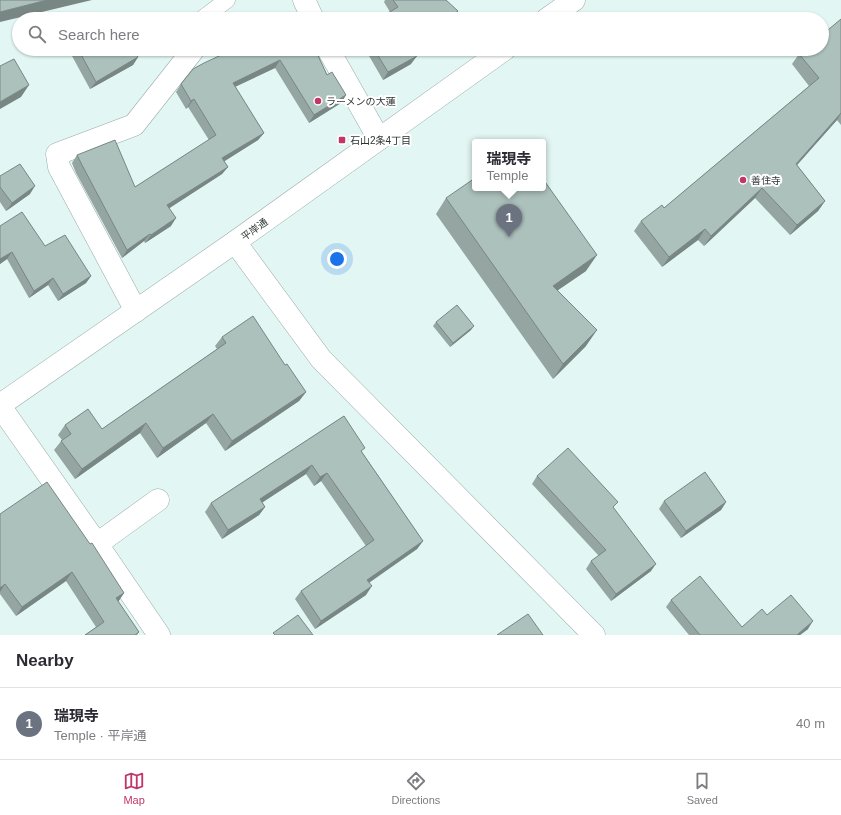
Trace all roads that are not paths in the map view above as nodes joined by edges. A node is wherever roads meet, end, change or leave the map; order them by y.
1 (227, 0) edge
2 (304, 0) edge
3 (574, 0) edge
4 (211, 12) edge
5 (310, 12) edge
6 (557, 12) edge
7 (188, 56) edge
8 (332, 56) edge
9 (496, 56) edge
10 (379, 139) junction
11 (235, 242) junction
12 (136, 311) junction
13 (0, 405) edge
14 (158, 500) dead end
15 (97, 544) junction
16 (159, 635) edge
17 (594, 635) edge

1 - 4 lane
2 - 5 street
3 - 6 street
7 - 12 street
8 - 10 street
9 - 10 street, 平岸通
10 - 11 street, 平岸通
11 - 12 street, 平岸通
11 - 17 street
12 - 13 street, 平岸通
13 - 15 street
14 - 15 street
15 - 16 street

